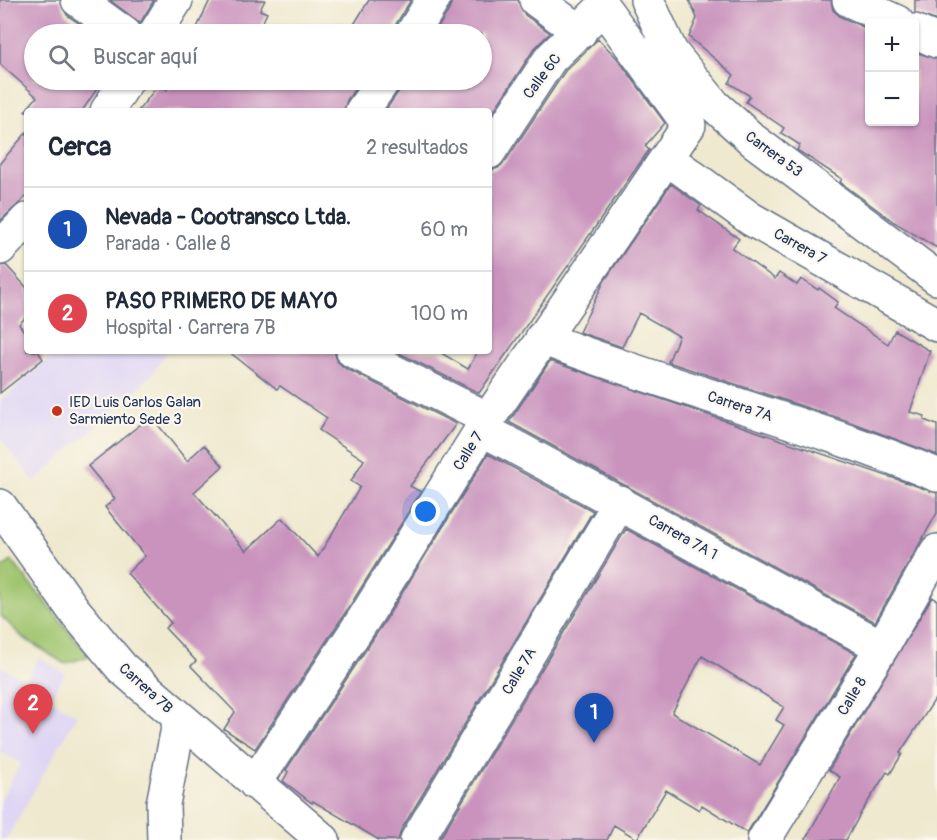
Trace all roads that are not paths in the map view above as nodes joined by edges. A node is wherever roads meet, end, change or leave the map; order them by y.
1 (78, 0) edge
2 (176, 0) edge
3 (434, 0) edge
4 (536, 0) edge
5 (646, 0) edge
6 (849, 0) edge
7 (888, 18) edge
8 (111, 24) edge
9 (161, 24) edge
10 (418, 24) edge
11 (580, 32) junction
12 (919, 33) edge
13 (937, 41) edge
14 (121, 90) edge
15 (377, 90) edge
16 (109, 108) edge
17 (364, 108) edge
18 (689, 125) joint
19 (492, 147) edge
20 (668, 159) junction
21 (24, 223) edge
22 (0, 248) edge
23 (937, 278) edge
24 (937, 325) edge
25 (542, 338) junction
26 (361, 354) edge
27 (485, 424) junction
28 (937, 475) edge
29 (620, 502) junction
30 (0, 506) edge
31 (937, 551) edge
32 (882, 647) junction
33 (180, 718) junction
34 (255, 783) junction
35 (164, 840) edge
36 (323, 840) edge
37 (417, 840) edge
38 (764, 840) edge

1 - 8 street
2 - 9 street
3 - 10 street
4 - 11 street
5 - 23 street, Carrera 53
6 - 7 street
11 - 18 street, Calle 6C
11 - 19 street, Calle 6C
12 - 13 street
14 - 16 street
15 - 17 street
18 - 20 street, Calle 7
20 - 24 street, Carrera 7
20 - 25 street, Calle 7
21 - 22 street
25 - 27 street, Calle 7
25 - 28 street, Carrera 7A
26 - 27 street, Carrera 7A 1
27 - 29 street, Carrera 7A 1
27 - 34 street, Calle 7
29 - 32 street, Carrera 7A 1
29 - 37 street, Calle 7A
30 - 33 street, Carrera 7B
31 - 32 street, Calle 8
32 - 38 street, Calle 8
33 - 34 street, Carrera 7B
33 - 35 street
34 - 36 street, Carrera 7B

